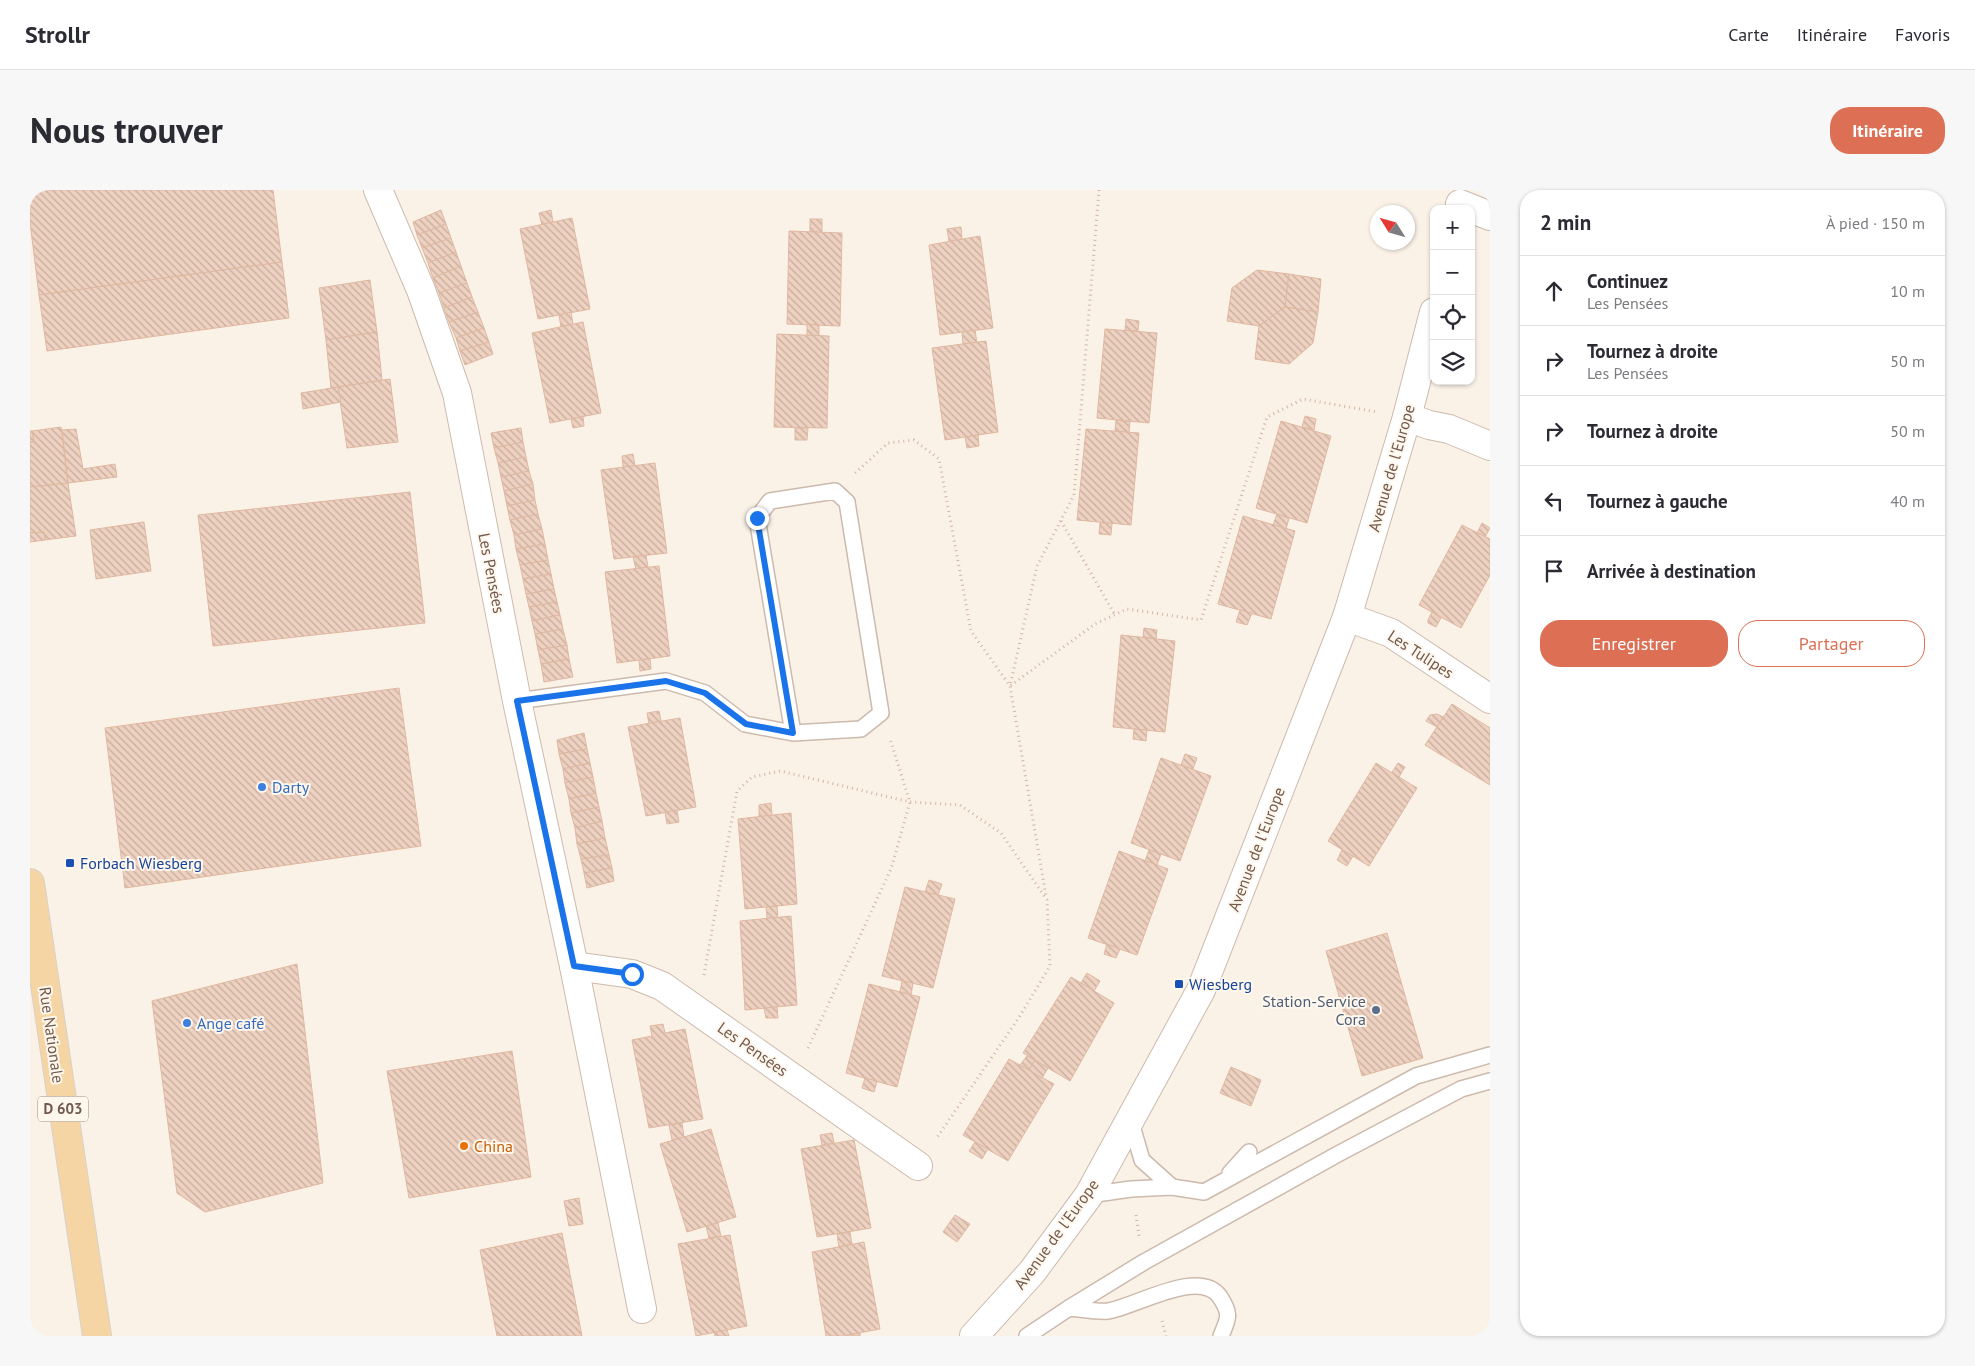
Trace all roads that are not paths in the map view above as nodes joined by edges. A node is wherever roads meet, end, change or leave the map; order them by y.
1 (378, 190) edge
2 (1461, 201) edge
3 (1490, 216) edge
4 (1430, 328) edge
5 (1407, 417) junction
6 (1490, 446) edge
7 (1347, 617) junction
8 (1490, 700) edge
9 (517, 701) junction
10 (793, 733) junction
11 (30, 882) edge
12 (574, 966) junction
13 (1490, 1055) edge
14 (1490, 1081) edge
15 (1130, 1119) junction
16 (1249, 1152) dead end
17 (918, 1166) road end
18 (1220, 1183) junction
19 (1172, 1187) junction
20 (1089, 1195) junction
21 (1069, 1308) junction
22 (642, 1309) dead end
23 (97, 1336) edge
24 (974, 1336) edge
25 (1027, 1336) edge
26 (1221, 1336) edge

1 - 9 street, Les Pensées
2 - 3 street
4 - 5 street, Avenue de l'Europe
5 - 6 street
5 - 7 street, Avenue de l'Europe
7 - 8 street, Les Tulipes
7 - 15 street, Avenue de l'Europe
9 - 10 lane
9 - 12 street, Les Pensées
10 - 10 lane
11 - 23 main road, Rue Nationale / D 603
12 - 17 street, Les Pensées
12 - 22 street, Les Pensées
13 - 18 lane
14 - 21 lane
15 - 19 lane
15 - 20 street, Avenue de l'Europe
16 - 18 lane
18 - 19 lane
19 - 20 lane
20 - 24 street, Avenue de l'Europe
21 - 25 lane
21 - 26 lane

